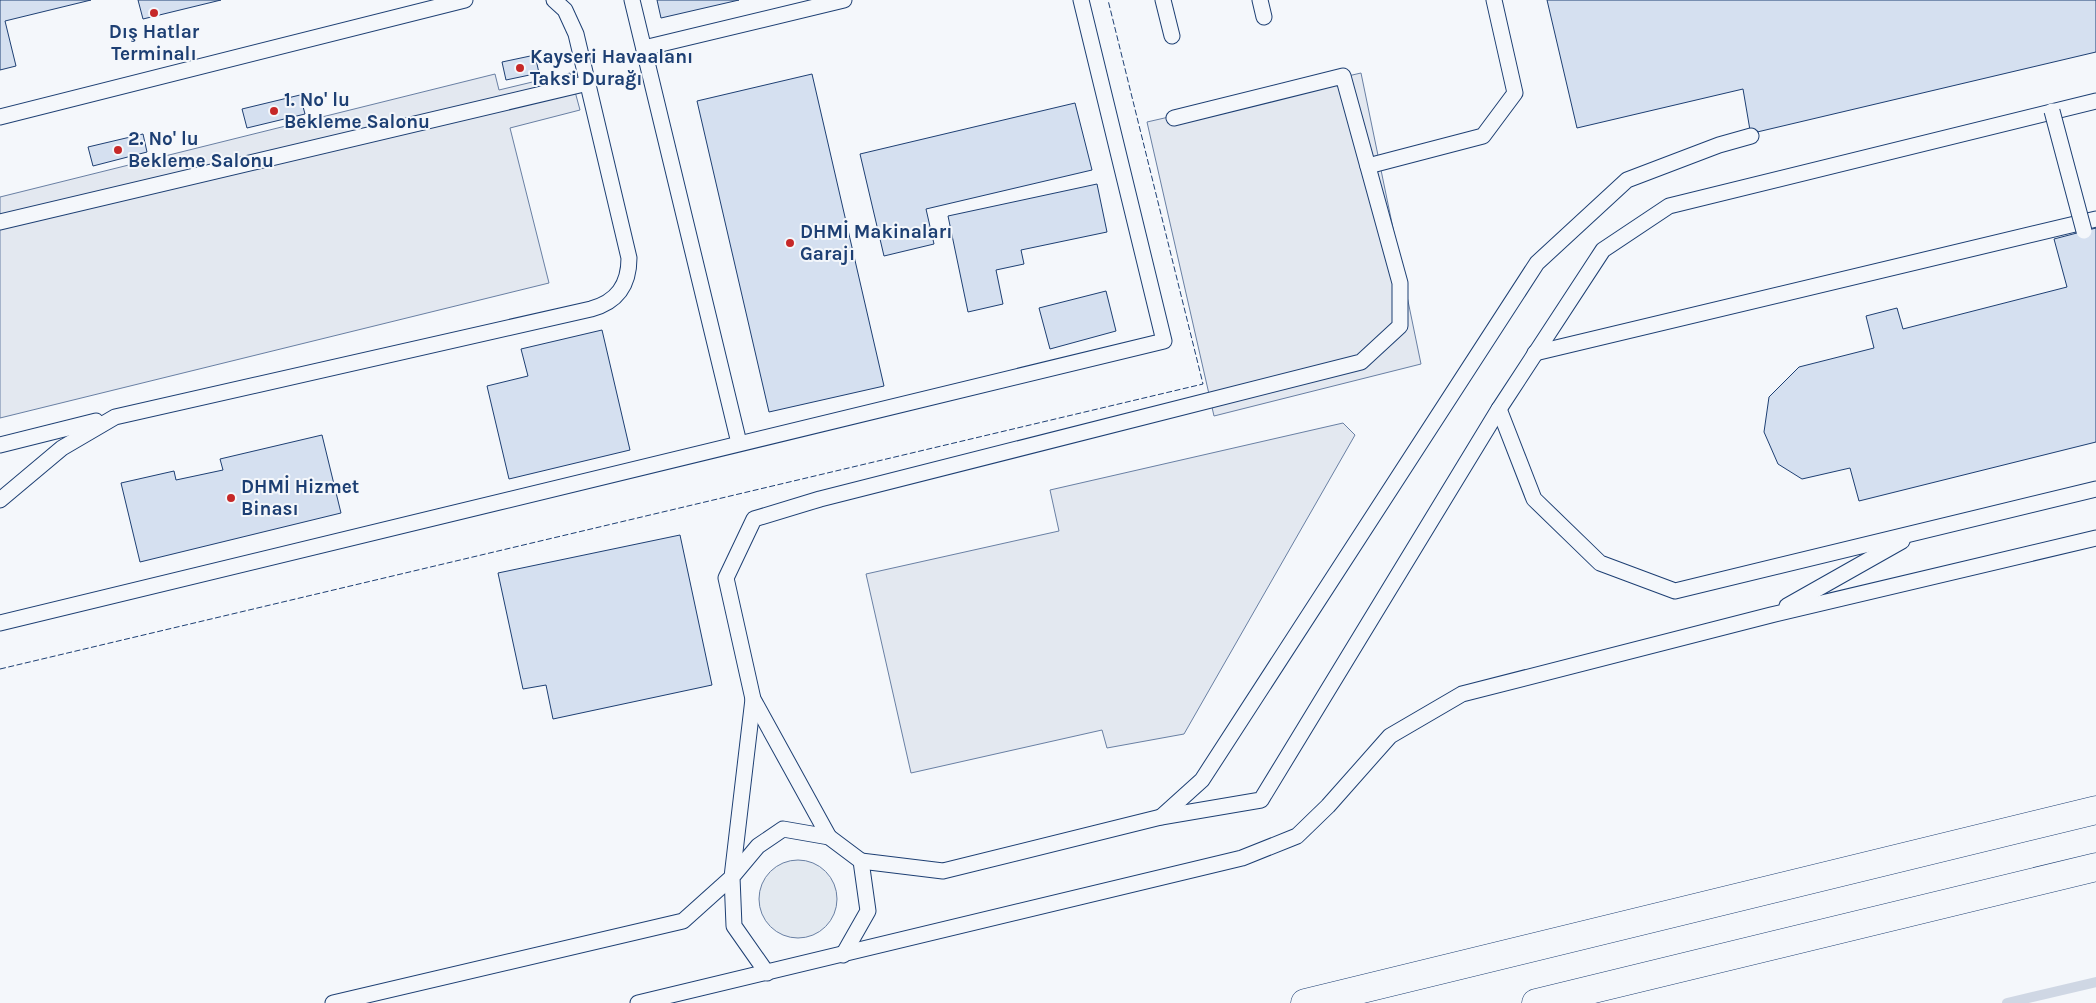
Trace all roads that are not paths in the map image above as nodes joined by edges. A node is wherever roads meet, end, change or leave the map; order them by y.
1 (465, 0) edge
2 (554, 0) edge
3 (632, 0) edge
4 (844, 0) edge
5 (1081, 0) edge
6 (1163, 0) edge
7 (1260, 0) edge
8 (1494, 0) edge
9 (1264, 17) dead end
10 (1172, 36) dead end
11 (644, 48) junction
12 (588, 82) junction
13 (2096, 100) edge
14 (2052, 111) junction
15 (0, 117) edge
16 (1174, 118) dead end
17 (1751, 136) dead end
18 (1368, 166) junction
19 (2096, 219) edge
20 (0, 222) edge
21 (2084, 231) dead end
22 (1535, 353) junction
23 (1499, 409) junction
24 (115, 417) junction
25 (739, 443) junction
26 (0, 445) edge
27 (2096, 489) edge
28 (0, 500) edge
29 (1918, 532) junction
30 (2096, 538) edge
31 (1771, 615) junction
32 (0, 623) edge
33 (753, 699) junction
34 (2096, 810) edge
35 (1161, 817) junction
36 (829, 837) junction
37 (861, 861) junction
38 (2096, 867) edge
39 (732, 877) junction
40 (843, 955) junction
41 (767, 973) junction
42 (333, 1003) edge
43 (638, 1003) edge
44 (1306, 1003) edge
45 (1536, 1003) edge

1 - 15 lane
2 - 12 lane
3 - 11 lane
4 - 11 lane
5 - 25 lane
6 - 10 lane
7 - 9 lane
8 - 18 lane
11 - 25 lane
12 - 20 lane
12 - 24 lane
13 - 14 lane
14 - 21 lane, bridge
14 - 22 lane
16 - 18 lane
17 - 35 lane
18 - 33 lane
19 - 22 lane
22 - 23 lane
23 - 29 lane
23 - 35 lane
24 - 26 lane
24 - 28 lane
25 - 32 lane
27 - 29 lane
29 - 31 lane
30 - 31 lane
31 - 40 lane
33 - 36 lane
33 - 39 lane
34 - 44 main road
35 - 37 lane
36 - 37 lane
36 - 39 lane
37 - 40 lane
38 - 45 main road
39 - 41 lane
39 - 42 lane
40 - 41 lane
41 - 43 lane

